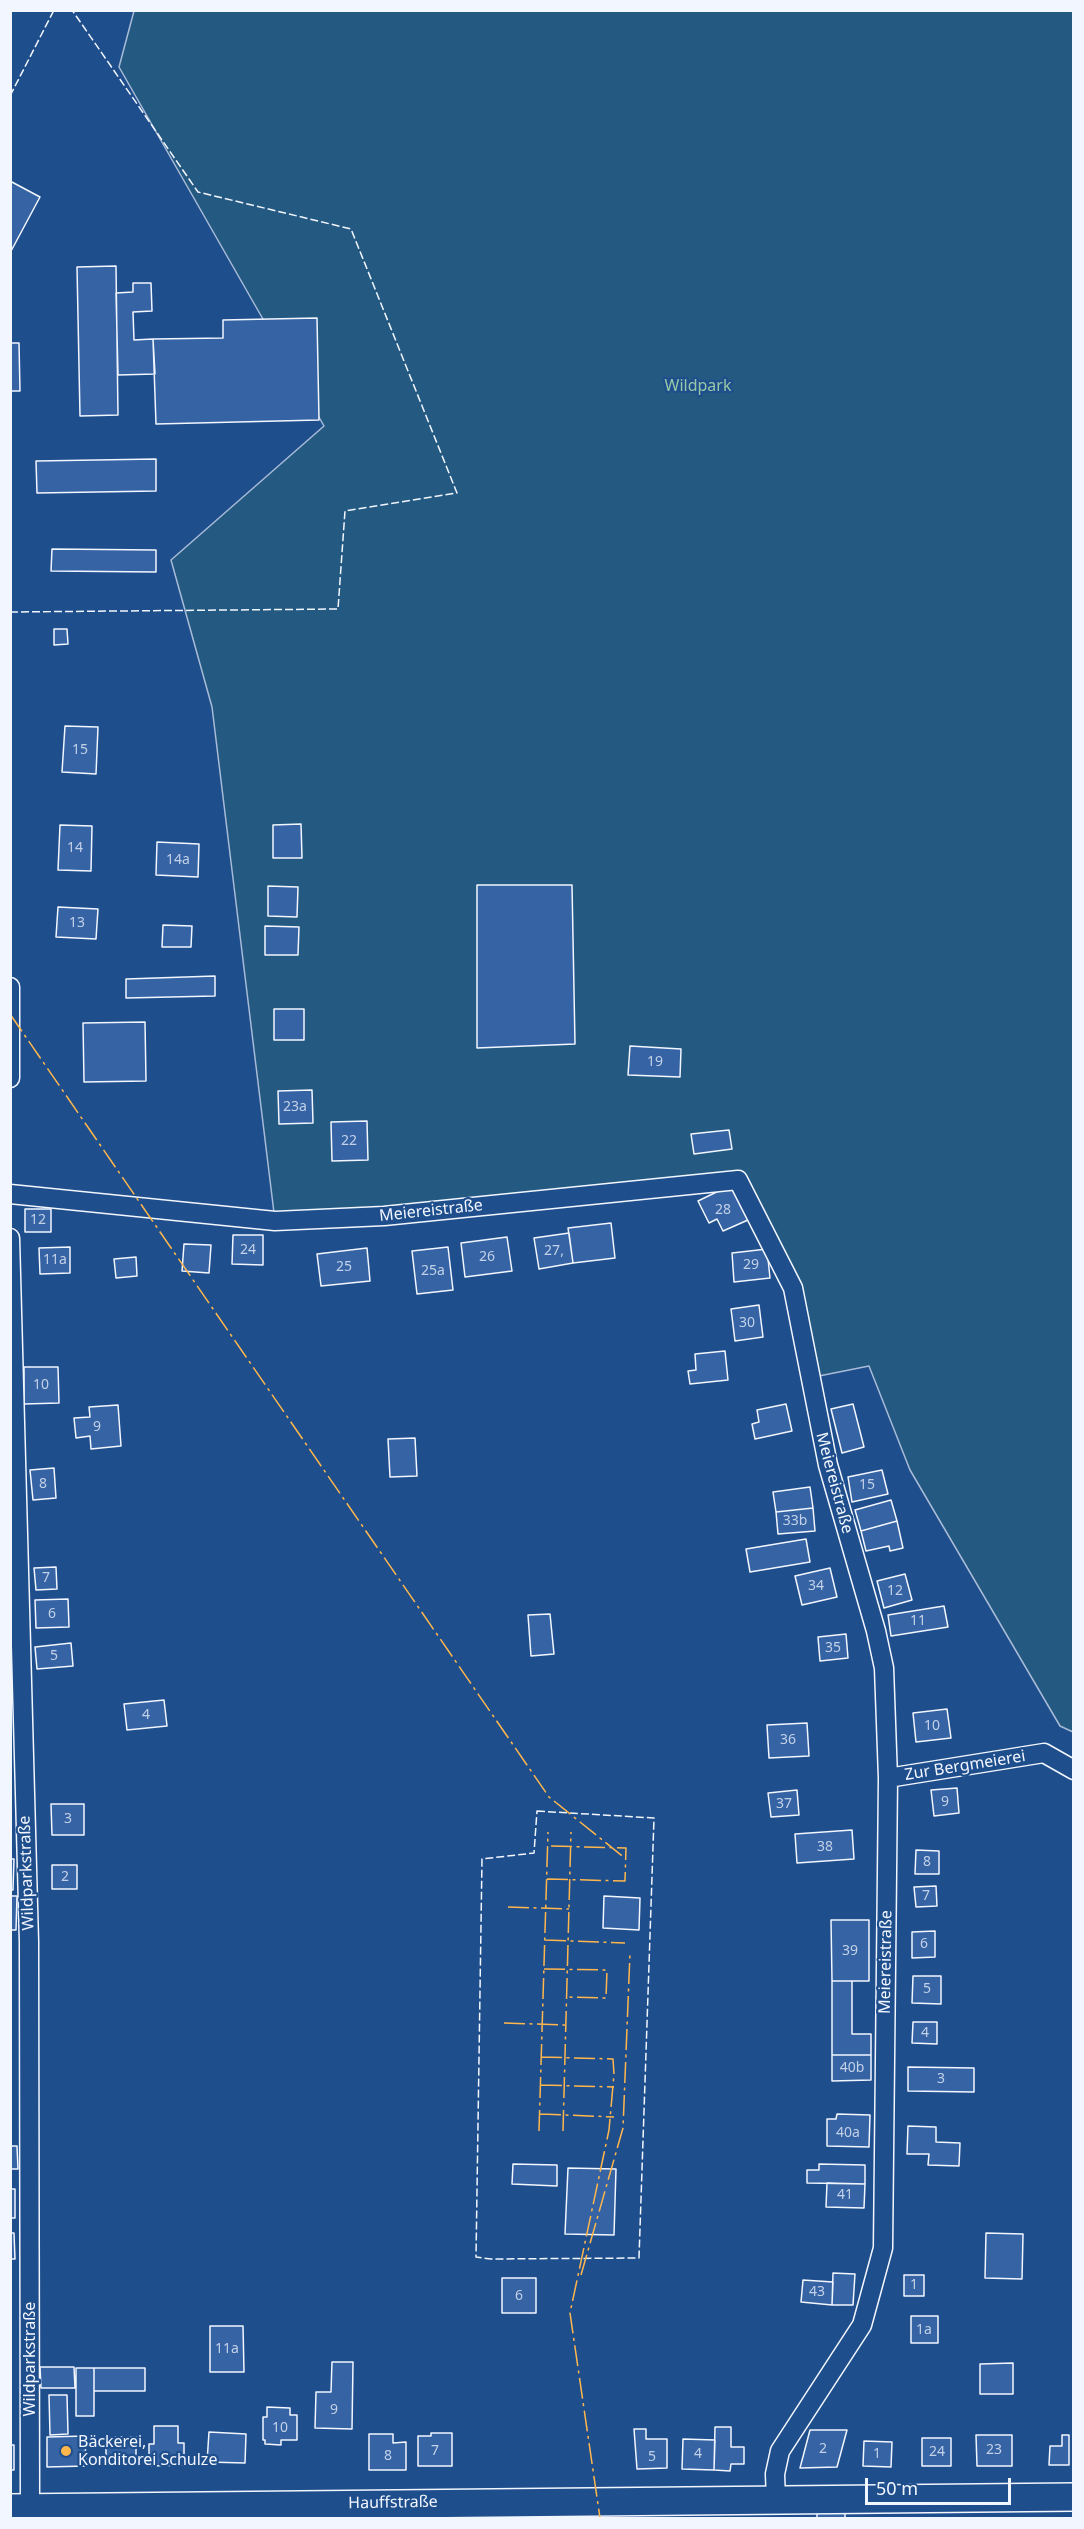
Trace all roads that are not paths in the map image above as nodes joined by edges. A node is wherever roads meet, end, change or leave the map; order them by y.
1 (10, 987) edge
2 (10, 1078) edge
3 (10, 1194) edge
4 (10, 1238) edge
5 (11, 1330) edge
6 (13, 1488) edge
7 (15, 1587) edge
8 (1074, 1770) edge
9 (888, 1778) junction
10 (18, 1841) edge
11 (1074, 2497) edge
12 (776, 2501) junction
13 (20, 2508) edge
14 (665, 2510) edge

1 - 2 street
3 - 9 street, Meiereistraße
4 - 5 street, Wildparkstraße
5 - 6 street, Wildparkstraße
6 - 7 street, Wildparkstraße
7 - 10 street, Wildparkstraße
8 - 9 street, Zur Bergmeierei
9 - 12 street, Meiereistraße
10 - 13 street, Wildparkstraße
11 - 12 main road, Hauffstraße
12 - 14 main road, Hauffstraße
13 - 14 main road, Hauffstraße

